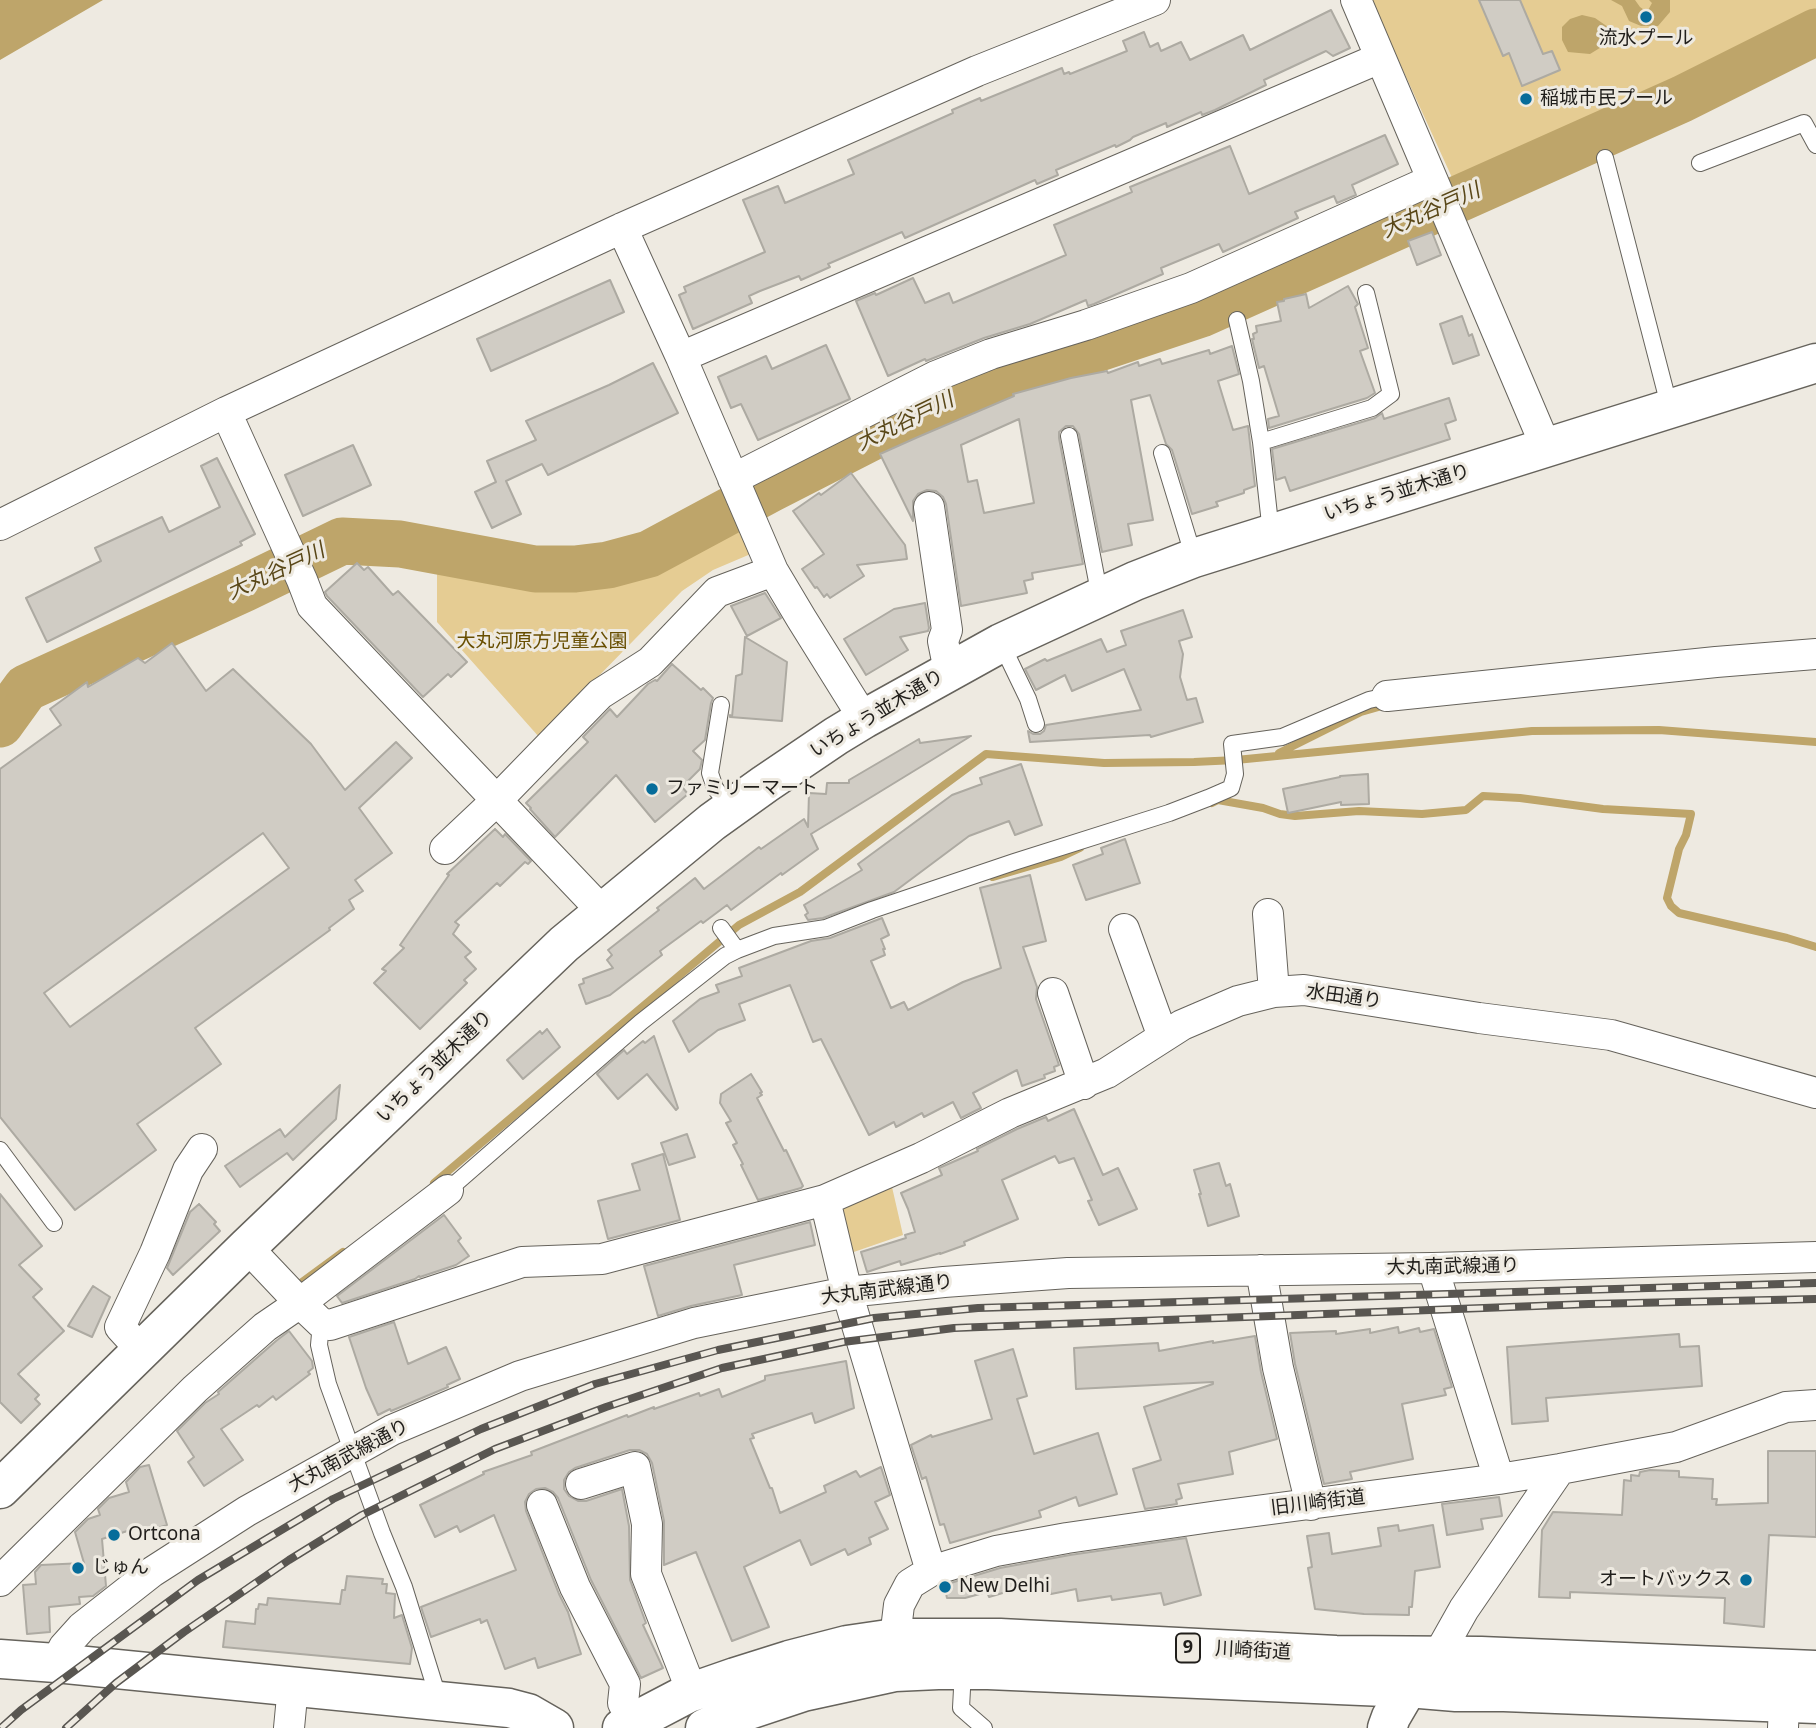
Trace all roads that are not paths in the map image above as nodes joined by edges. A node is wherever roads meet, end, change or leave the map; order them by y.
1 (1155, 0) edge
2 (1356, 0) edge
3 (1380, 58) junction
4 (1816, 145) edge
5 (1605, 158) dead end
6 (1700, 163) dead end
7 (1435, 186) junction
8 (622, 229) junction
9 (1366, 293) dead end
10 (1237, 320) dead end
11 (681, 357) junction
12 (1816, 363) edge
13 (1670, 409) junction
14 (226, 412) junction
15 (1069, 436) dead end
16 (1261, 442) junction
17 (1546, 447) junction
18 (1163, 453) dead end
19 (739, 492) junction
20 (929, 507) dead end
21 (0, 525) edge
22 (1270, 533) junction
23 (1194, 558) junction
24 (773, 571) junction
25 (1100, 597) junction
26 (1001, 643) junction
27 (1816, 654) edge
28 (949, 671) junction
29 (1387, 696) joint
30 (721, 705) dead end
31 (864, 719) junction
32 (1036, 724) dead end
33 (496, 801) junction
34 (731, 809) junction
35 (445, 849) dead end
36 (602, 911) junction
37 (1268, 914) dead end
38 (720, 928) dead end
39 (1124, 929) dead end
40 (735, 947) junction
41 (1274, 992) junction
42 (1053, 993) dead end
43 (1163, 1037) junction
44 (1084, 1084) junction
45 (1816, 1093) edge
46 (202, 1149) dead end
47 (0, 1150) edge
48 (447, 1190) joint
49 (825, 1200) junction
50 (54, 1223) dead end
51 (247, 1247) junction
52 (1816, 1257) edge
53 (1433, 1268) junction
54 (1261, 1270) junction
55 (847, 1292) junction
56 (298, 1301) junction
57 (141, 1350) junction
58 (1816, 1405) edge
59 (353, 1453) junction
60 (1560, 1469) junction
61 (1499, 1479) junction
62 (581, 1483) dead end
63 (0, 1489) edge
64 (1311, 1504) junction
65 (542, 1505) dead end
66 (931, 1571) junction
67 (0, 1581) edge
68 (895, 1655) junction
69 (1437, 1657) junction
70 (0, 1659) edge
71 (56, 1663) junction
72 (963, 1670) junction
73 (1816, 1670) edge
74 (293, 1686) junction
75 (1408, 1689) junction
76 (692, 1692) junction
77 (439, 1702) junction
78 (1795, 1712) edge
79 (627, 1725) edge
80 (289, 1728) edge
81 (554, 1728) edge
82 (705, 1728) edge
83 (984, 1728) edge
84 (1387, 1728) edge

1 - 8 street
2 - 3 street
3 - 7 street
3 - 11 street
4 - 6 lane
5 - 13 lane
7 - 17 street
7 - 19 street
8 - 11 street
8 - 14 street
9 - 16 lane
10 - 16 lane
11 - 19 street
12 - 13 street, いちょう並木通り
13 - 17 street, いちょう並木通り
14 - 21 street
14 - 33 street
15 - 25 lane
16 - 22 lane
17 - 22 street, いちょう並木通り
18 - 23 lane
19 - 24 street
20 - 28 street
22 - 23 street, いちょう並木通り
23 - 25 street, いちょう並木通り
24 - 31 street
24 - 33 street
25 - 26 street, いちょう並木通り
26 - 28 street, いちょう並木通り
26 - 32 lane
27 - 29 street
28 - 31 street, いちょう並木通り
29 - 40 lane
30 - 34 lane
31 - 34 street, いちょう並木通り
33 - 35 street
33 - 36 street
34 - 36 street, いちょう並木通り
36 - 51 street, いちょう並木通り
37 - 41 street
38 - 40 lane
39 - 43 street
40 - 48 lane
41 - 43 street, 水田通り
41 - 45 street, 水田通り
42 - 44 street
43 - 44 street, 水田通り
44 - 49 street, 水田通り
46 - 57 street
47 - 50 lane
48 - 56 street
49 - 55 street
49 - 56 street, 水田通り
51 - 56 street
51 - 57 street, いちょう並木通り
52 - 53 street, 大丸南武線通り
53 - 54 street, 大丸南武線通り
53 - 61 street
54 - 55 street, 大丸南武線通り
54 - 64 street
55 - 59 street, 大丸南武線通り
55 - 66 street
56 - 59 lane
56 - 67 street
57 - 63 street, いちょう並木通り
58 - 60 street, 旧川崎街道
59 - 71 street, 大丸南武線通り
59 - 77 lane
60 - 61 street, 旧川崎街道
60 - 69 street
61 - 64 street, 旧川崎街道
62 - 76 street
64 - 66 street, 旧川崎街道
65 - 79 street
66 - 68 street, 旧川崎街道
68 - 69 street, 川崎街道 / 9
68 - 72 street, 川崎街道 / 9
68 - 76 street, 川崎街道 / 9
68 - 82 street, 川崎街道 / 9
69 - 73 street, 川崎街道 / 9
69 - 75 street
70 - 71 street
71 - 74 street
72 - 75 street, 川崎街道 / 9
72 - 83 lane
74 - 77 street
74 - 80 street
75 - 78 street, 川崎街道 / 9
75 - 84 street
76 - 79 street, 川崎街道 / 9
77 - 81 street

